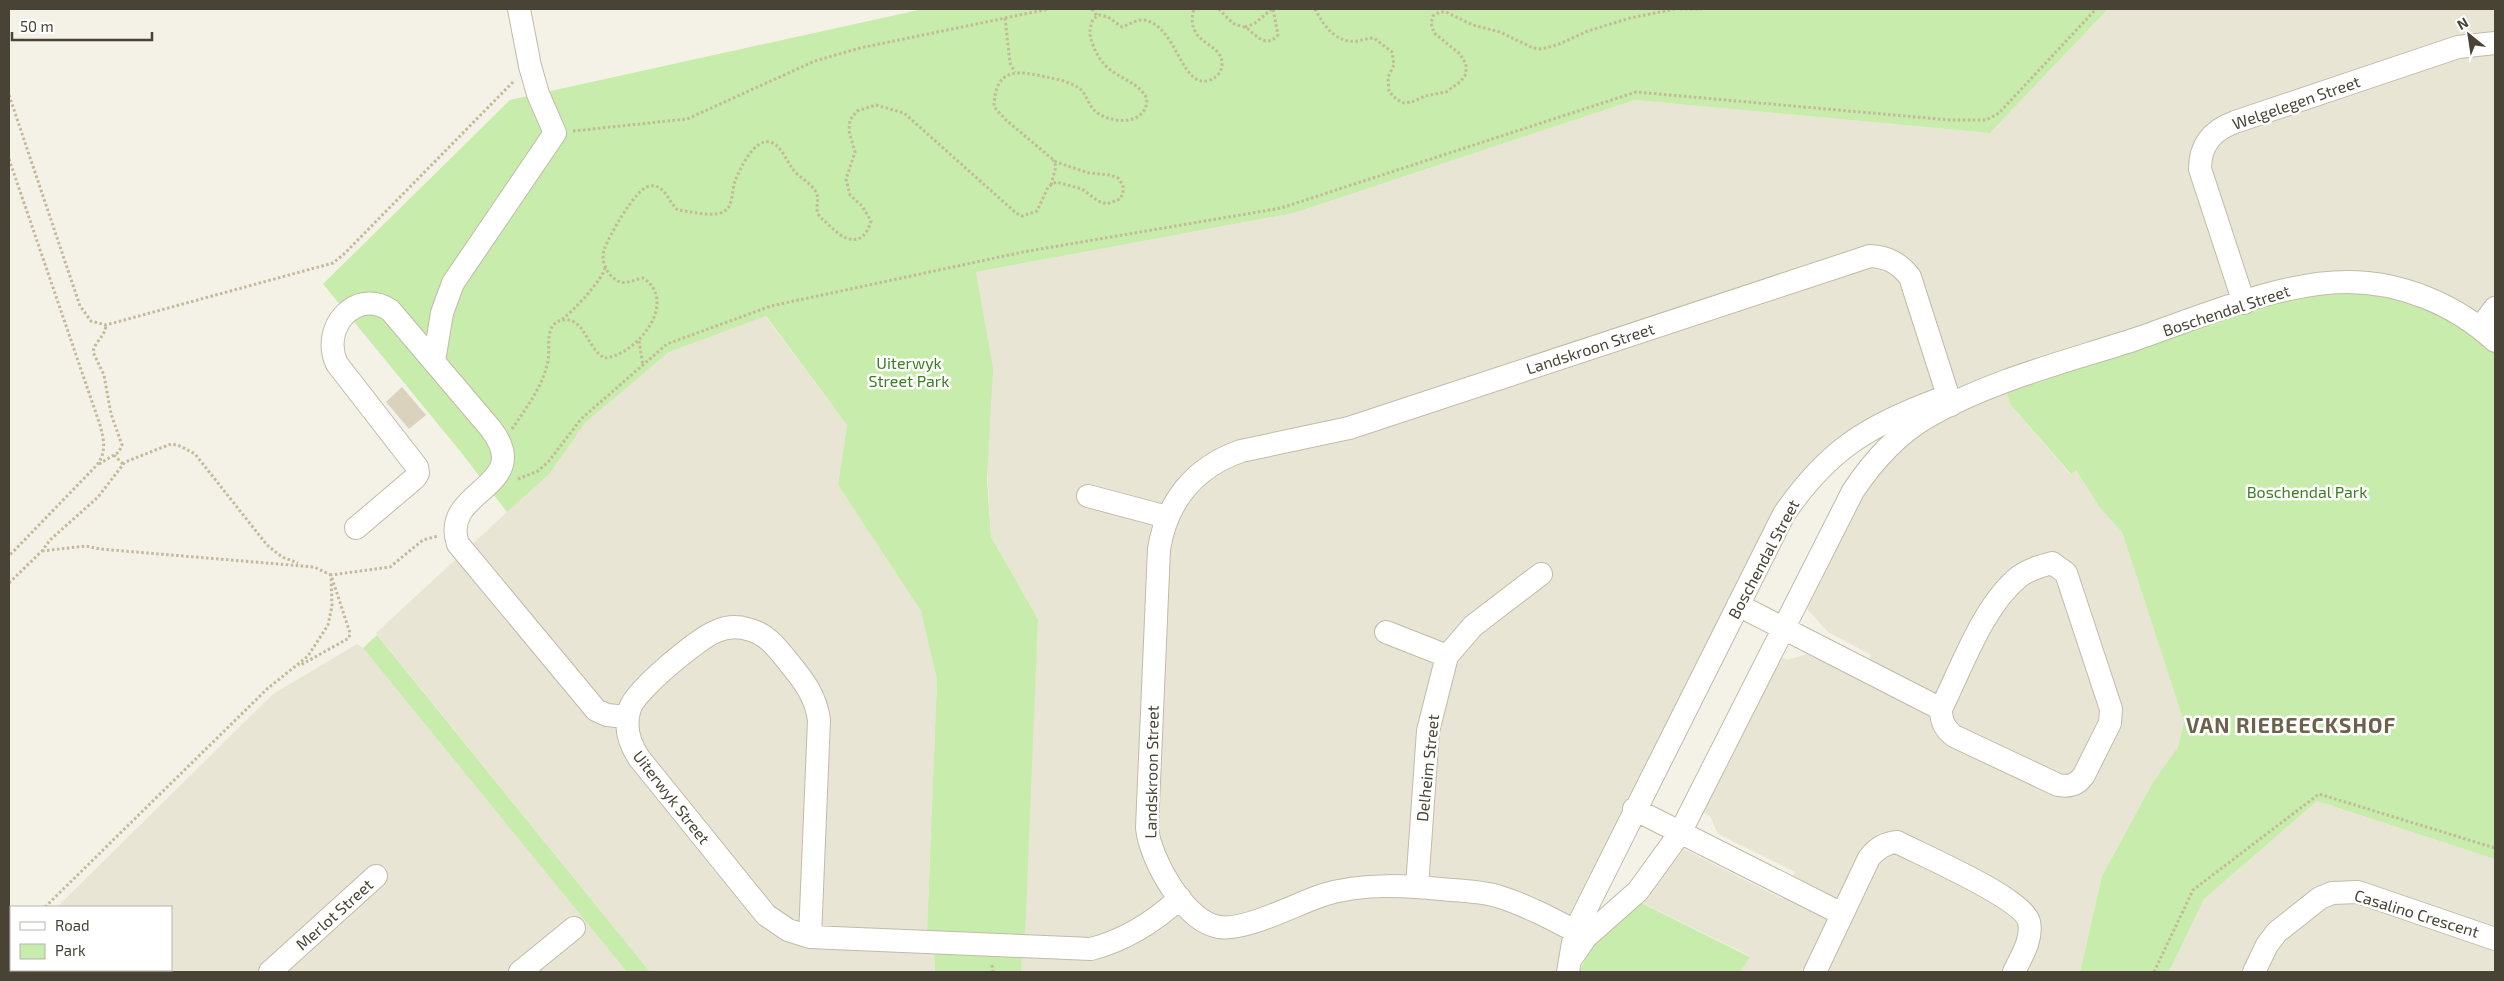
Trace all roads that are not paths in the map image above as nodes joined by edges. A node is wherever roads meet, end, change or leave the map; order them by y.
1 (519, 9) edge
2 (2495, 42) edge
3 (2244, 303) junction
4 (2495, 308) edge
5 (2488, 334) edge
6 (434, 361) junction
7 (1950, 400) junction
8 (1088, 496) dead end
9 (1167, 516) junction
10 (356, 528) dead end
11 (1542, 574) dead end
12 (1738, 605) junction
13 (1784, 627) junction
14 (1386, 632) dead end
15 (1447, 656) junction
16 (1941, 709) junction
17 (628, 717) junction
18 (1634, 809) junction
19 (1680, 833) junction
20 (376, 876) dead end
21 (1417, 887) junction
22 (1180, 898) junction
23 (1842, 914) junction
24 (574, 928) dead end
25 (1581, 934) junction
26 (810, 937) junction
27 (2495, 939) edge
28 (1570, 964) edge
29 (270, 972) edge
30 (520, 972) edge
31 (1815, 972) edge
32 (2014, 972) edge
33 (2254, 972) edge

1 - 6 street
2 - 3 street, Welgelegen Street
3 - 5 street, Boschendal Street
3 - 7 street, Boschendal Street
4 - 5 street, Boschendal Street
6 - 10 street
6 - 17 street
7 - 9 street, Landskroon Street
7 - 12 street, Boschendal Street
7 - 13 street, Boschendal Street
8 - 9 street
9 - 22 street, Landskroon Street
11 - 15 street, Delheim Street
12 - 13 street
12 - 18 street, Boschendal Street
13 - 16 street
13 - 19 street, Boschendal Street
14 - 15 street
15 - 21 street, Delheim Street
16 - 16 street
17 - 26 street, Uiterwyk Street
17 - 26 street, Uiterwyk Street
18 - 19 street
18 - 25 street, Boschendal Street
19 - 23 street
19 - 25 street, Boschendal Street
20 - 29 street, Merlot Street
21 - 22 street, Landskroon Street
21 - 25 street, Landskroon Street
22 - 26 street, Uiterwyk Street
23 - 31 street
23 - 32 street
24 - 30 street
25 - 28 street, Boschendal Street
27 - 33 street, Casalino Crescent

